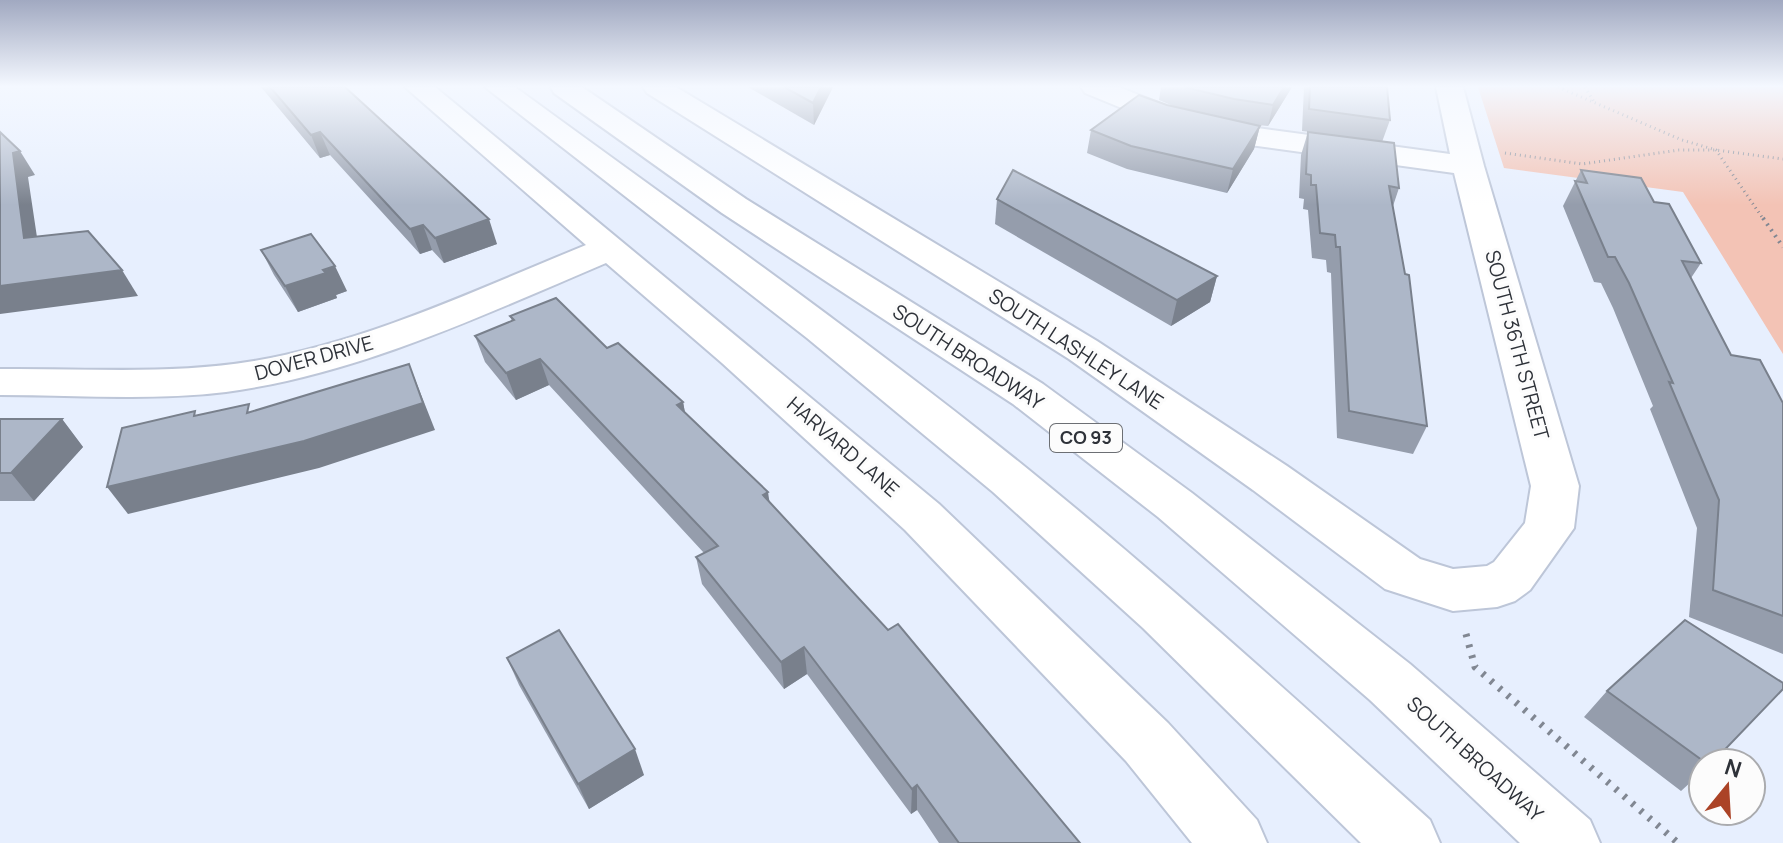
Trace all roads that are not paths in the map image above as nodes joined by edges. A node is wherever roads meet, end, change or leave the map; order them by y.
1 (466, 126) edge
2 (550, 126) edge
3 (620, 126) edge
4 (721, 126) edge
5 (1202, 126) edge
6 (1459, 126) edge
7 (1466, 157) junction
8 (610, 248) junction
9 (0, 382) edge
10 (1497, 586) joint
11 (1234, 843) edge
12 (1407, 843) edge
13 (1567, 843) edge

1 - 8 street, HARVARD LANE
2 - 12 street
3 - 13 street, SOUTH BROADWAY / CO 93
4 - 10 street, SOUTH LASHLEY LANE
5 - 7 street
6 - 7 street, SOUTH 36TH STREET
7 - 10 street, SOUTH 36TH STREET
8 - 9 street, DOVER DRIVE
8 - 11 street, HARVARD LANE

